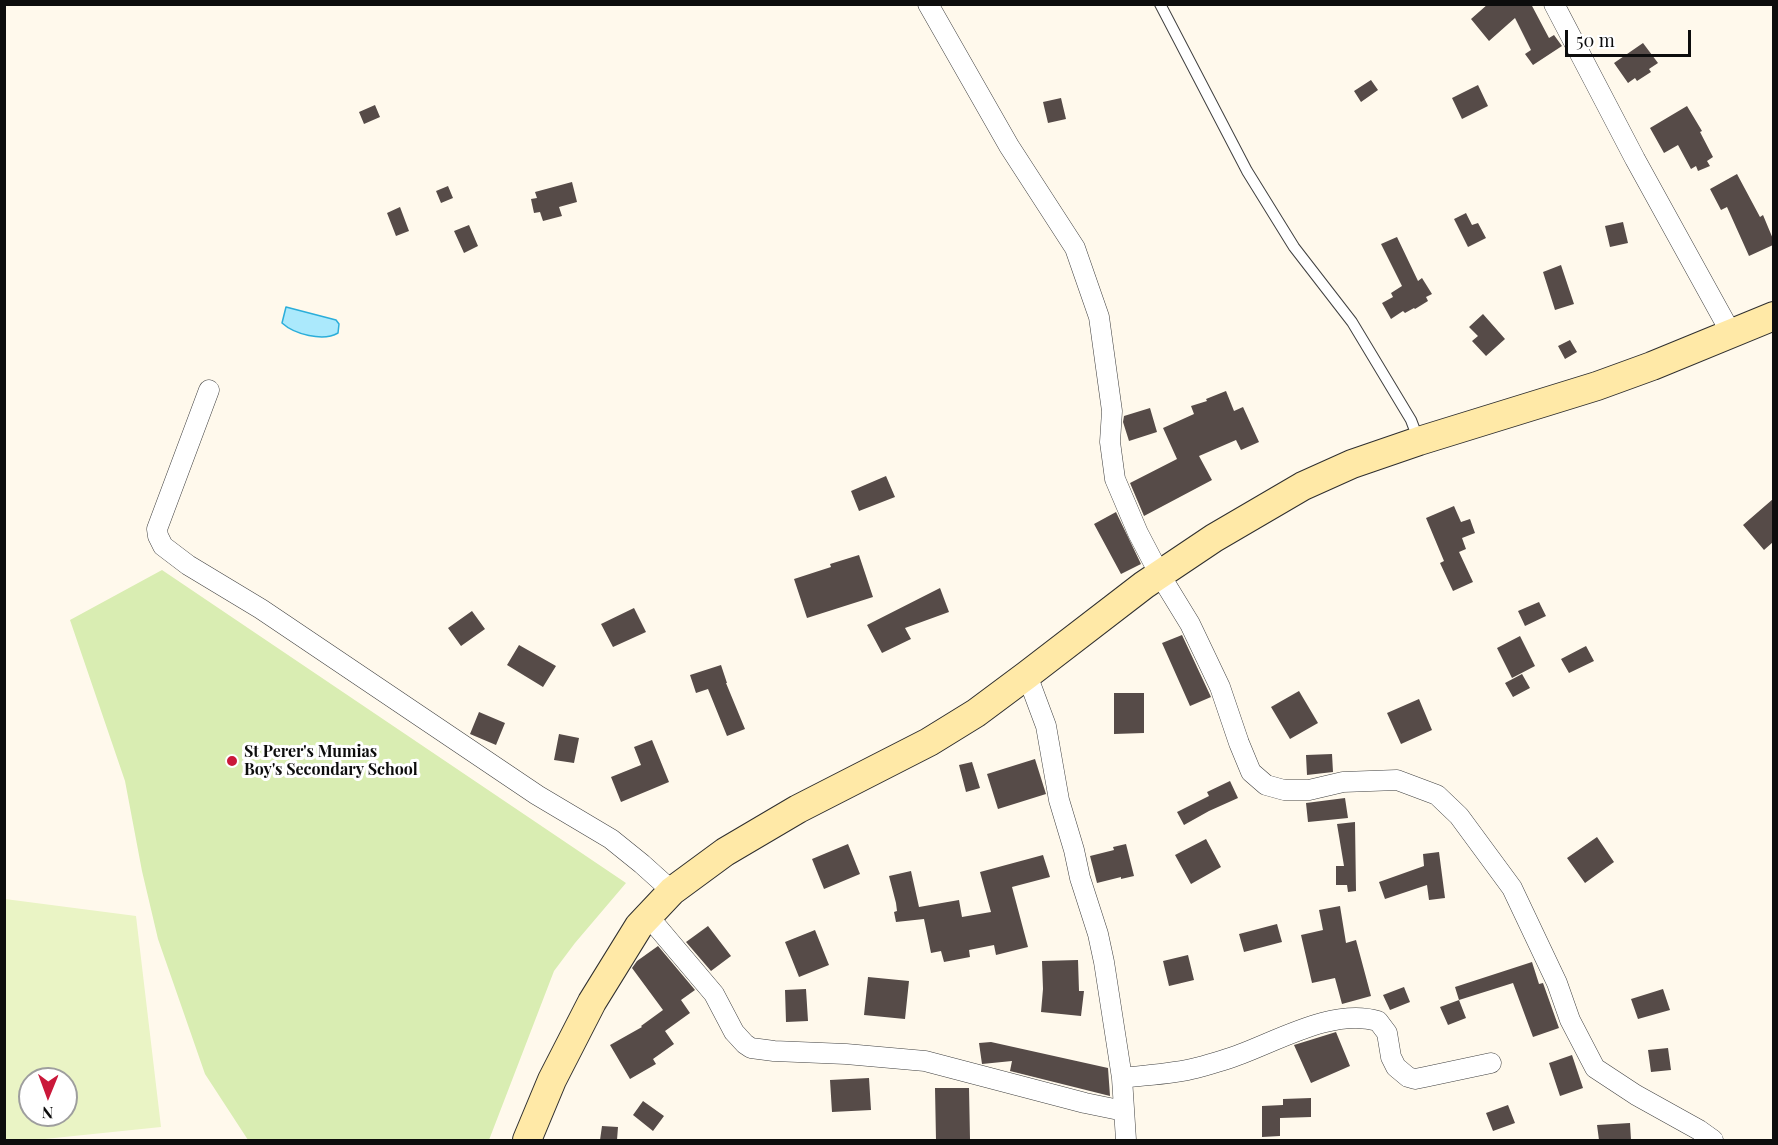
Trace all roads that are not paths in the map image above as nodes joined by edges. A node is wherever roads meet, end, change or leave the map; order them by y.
1 (928, 4) edge
2 (1160, 4) edge
3 (1554, 4) edge
4 (1773, 316) edge
5 (1731, 333) junction
6 (209, 390) dead end
7 (1419, 441) junction
8 (1160, 575) junction
9 (1027, 675) junction
10 (672, 891) junction
11 (648, 916) junction
12 (1491, 1063) dead end
13 (1122, 1078) junction
14 (1124, 1111) junction
15 (527, 1140) edge
16 (1126, 1140) edge
17 (1713, 1140) edge

1 - 8 street
2 - 7 lane
3 - 5 street
4 - 5 street
5 - 7 street
6 - 10 street
7 - 8 street
8 - 9 street
8 - 17 street
9 - 10 street
9 - 13 street
10 - 11 street
11 - 14 street
11 - 15 street
12 - 13 street
13 - 14 street
14 - 16 street

